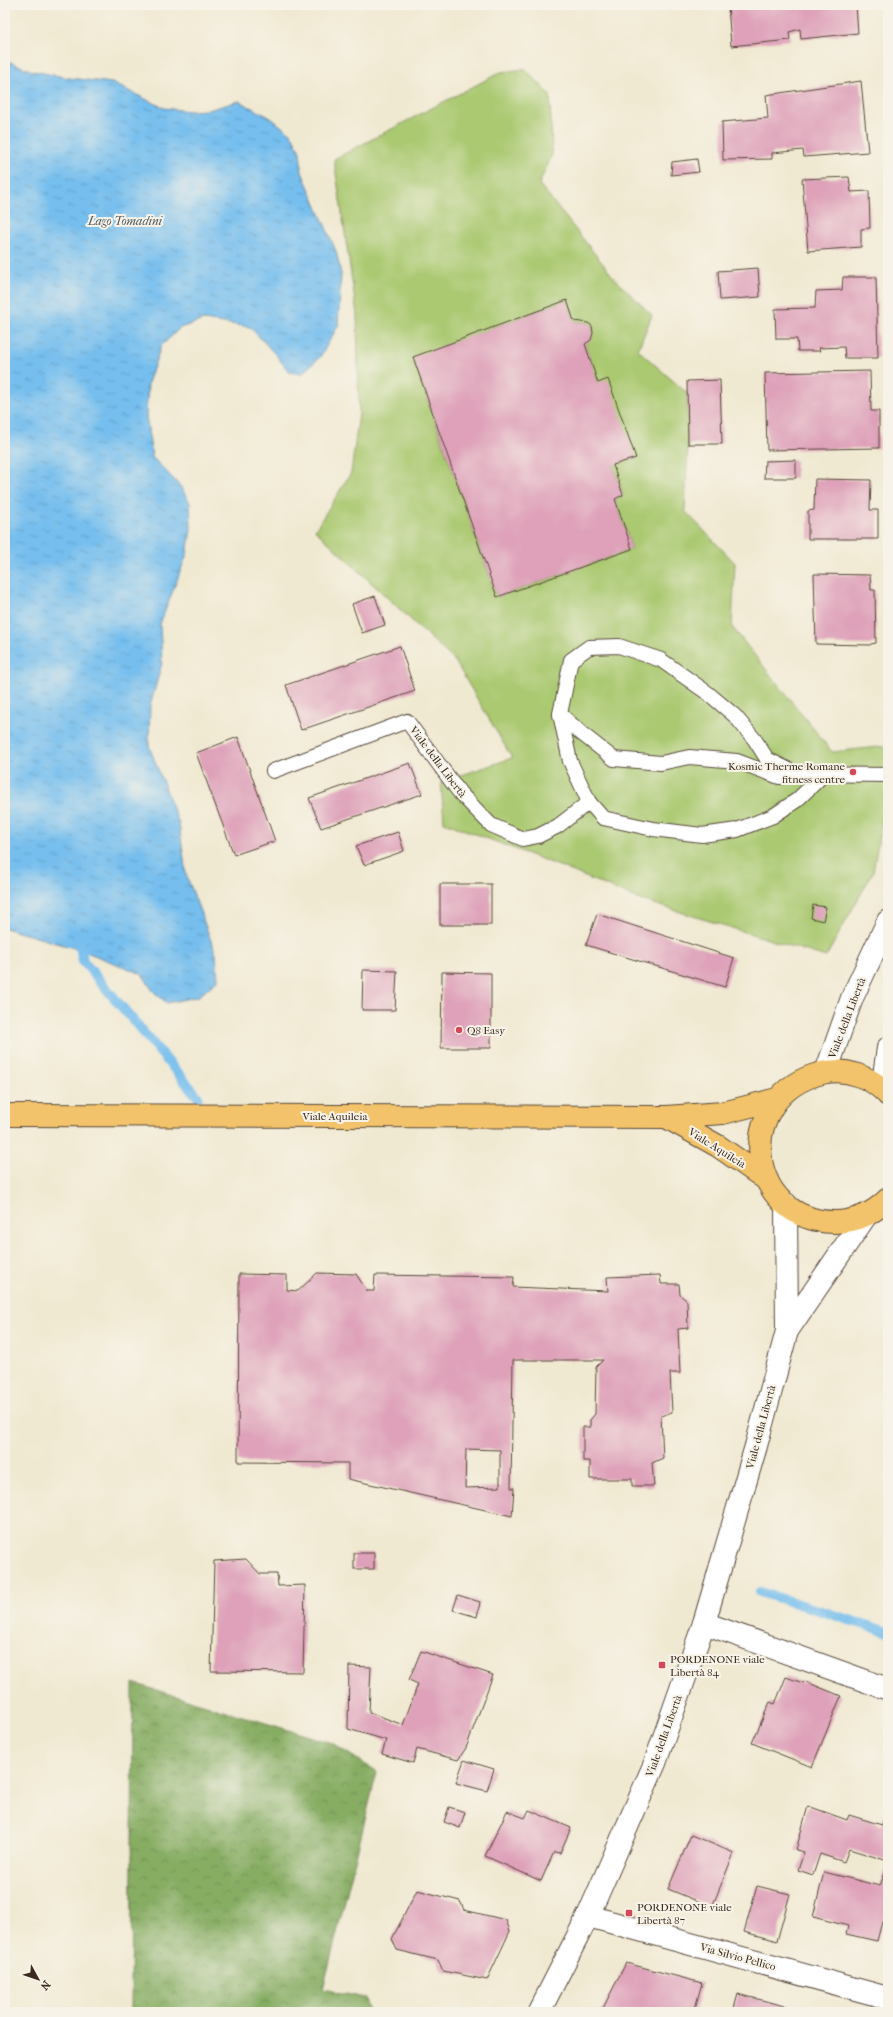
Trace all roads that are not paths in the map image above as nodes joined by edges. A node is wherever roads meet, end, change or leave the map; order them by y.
1 (560, 714) junction
2 (273, 771) dead end
3 (797, 774) junction
4 (888, 775) edge
5 (823, 776) junction
6 (589, 802) junction
7 (888, 921) edge
8 (888, 1048) edge
9 (826, 1072) junction
10 (885, 1092) edge
11 (777, 1099) junction
12 (5, 1115) edge
13 (666, 1117) junction
14 (767, 1180) junction
15 (888, 1199) edge
16 (786, 1204) junction
17 (868, 1214) junction
18 (787, 1331) junction
19 (704, 1623) junction
20 (888, 1689) edge
21 (588, 1916) junction
22 (888, 1998) edge
23 (539, 2012) edge

1 - 3 lane
1 - 3 lane
1 - 6 lane
2 - 6 lane, Viale della Libertà
3 - 5 lane
4 - 5 lane
5 - 6 lane
7 - 9 street, Viale della Libertà
8 - 10 street
9 - 10 main road, Viale Aquileia
9 - 11 main road, Viale Aquileia
11 - 13 main road, Viale Aquileia
11 - 14 main road, Viale Aquileia
12 - 13 main road, Viale Aquileia
13 - 14 main road, Viale Aquileia
14 - 16 main road, Viale Aquileia
15 - 17 main road, Viale Aquileia
16 - 17 main road, Viale Aquileia
16 - 18 street, Viale della Libertà
17 - 18 street, Viale della Libertà
18 - 19 street, Viale della Libertà
19 - 20 street
19 - 21 street, Viale della Libertà
21 - 22 street, Via Silvio Pellico
21 - 23 street, Viale della Libertà

